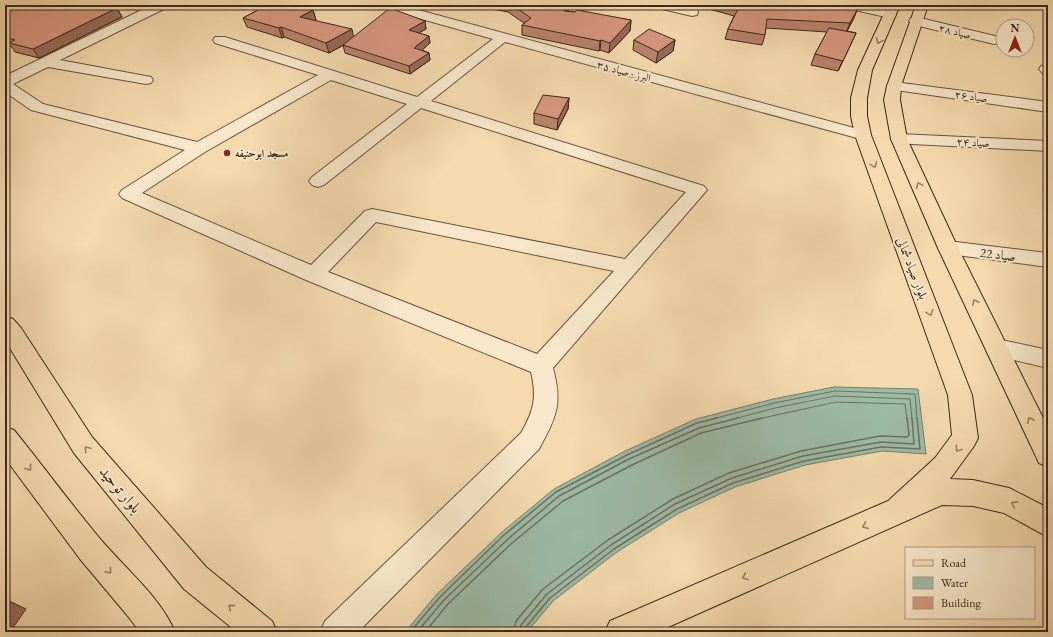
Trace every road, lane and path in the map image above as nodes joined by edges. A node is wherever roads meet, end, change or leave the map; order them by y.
1 (162, 5) edge
2 (386, 5) edge
3 (581, 5) edge
4 (662, 5) edge
5 (850, 5) edge
6 (892, 10) edge
7 (124, 12) dead end
8 (692, 12) dead end
9 (919, 13) edge
10 (138, 17) junction
11 (569, 17) edge
12 (502, 38) junction
13 (220, 40) dead end
14 (994, 40) dead end
15 (46, 62) junction
16 (329, 75) junction
17 (146, 80) dead end
18 (5, 84) edge
19 (894, 86) junction
20 (417, 102) junction
21 (1048, 107) edge
22 (863, 135) junction
23 (899, 139) junction
24 (1048, 146) edge
25 (199, 148) junction
26 (318, 181) dead end
27 (948, 248) junction
28 (1048, 260) edge
29 (629, 267) junction
30 (313, 275) junction
31 (8, 333) edge
32 (997, 348) junction
33 (1048, 359) edge
34 (541, 366) junction
35 (5, 438) edge
36 (1048, 454) edge
37 (898, 511) junction
38 (1048, 523) edge
39 (159, 632) edge
40 (261, 632) edge
41 (336, 632) edge
42 (621, 632) edge

1 - 10 street
2 - 12 street, البرز - صیاد ۳۵
3 - 11 street
4 - 8 street
5 - 6 street
6 -> 22 main road, بلوار صیاد شمالی
7 - 10 street
9 - 14 street, صیاد ۲۸
9 - 19 main road
10 - 15 street
12 - 20 street
12 - 22 street, البرز - صیاد ۳۵
13 - 16 street
15 - 17 street
15 - 18 street
16 - 20 street
16 - 25 street
18 - 25 street
19 - 21 street, صیاد ۲۶
19 - 23 main road
20 - 26 street
20 - 29 street
22 -> 37 main road, بلوار صیاد شمالی
23 - 24 street, صیاد ۲۴
27 -> 23 main road
25 - 30 street
27 - 28 street, صیاد 22
32 -> 27 main road
29 - 30 street
29 - 34 street
30 - 34 street
40 -> 31 main road, بلوار توحید
32 - 33 street
36 -> 32 main road
34 - 41 street
35 -> 39 main road
38 -> 37 main road
37 -> 42 main road

